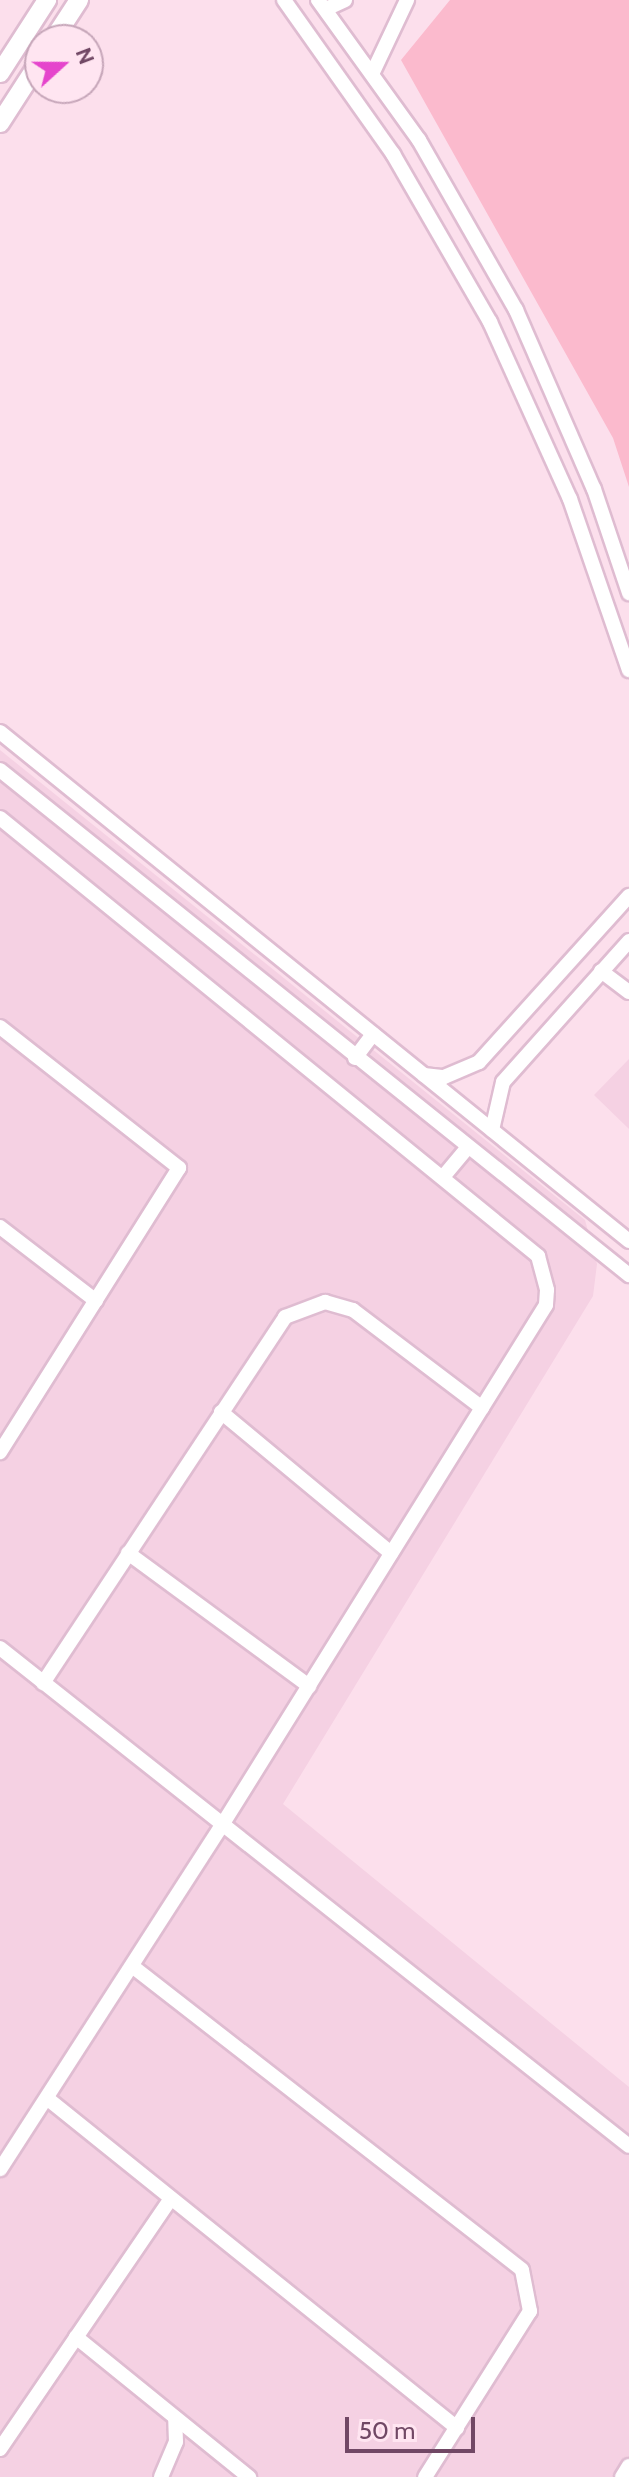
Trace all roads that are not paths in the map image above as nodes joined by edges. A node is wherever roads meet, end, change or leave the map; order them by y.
1 (47, 0) edge
2 (79, 0) edge
3 (284, 0) edge
4 (345, 0) edge
5 (407, 0) edge
6 (322, 5) edge
7 (63, 24) edge
8 (373, 72) junction
9 (0, 73) edge
10 (24, 86) edge
11 (0, 123) edge
12 (629, 593) edge
13 (629, 670) edge
14 (0, 732) edge
15 (0, 770) edge
16 (0, 818) edge
17 (629, 896) edge
18 (629, 941) edge
19 (601, 971) junction
20 (629, 992) edge
21 (0, 1027) edge
22 (373, 1034) junction
23 (355, 1058) junction
24 (424, 1075) junction
25 (492, 1130) junction
26 (468, 1147) junction
27 (531, 1163) junction
28 (443, 1177) junction
29 (515, 1184) junction
30 (0, 1227) edge
31 (629, 1241) edge
32 (629, 1275) edge
33 (96, 1301) junction
34 (482, 1408) junction
35 (221, 1412) junction
36 (4, 1435) edge
37 (0, 1452) edge
38 (128, 1553) junction
39 (391, 1553) junction
40 (0, 1648) edge
41 (43, 1683) junction
42 (309, 1686) junction
43 (224, 1822) junction
44 (132, 1966) junction
45 (48, 2099) junction
46 (629, 2146) edge
47 (0, 2169) edge
48 (170, 2200) junction
49 (76, 2337) junction
50 (175, 2418) junction
51 (457, 2428) junction
52 (0, 2449) edge
53 (629, 2466) edge
54 (161, 2477) edge
55 (249, 2477) edge
56 (425, 2477) edge
57 (622, 2477) edge

1 - 9 street
2 - 7 street
3 - 13 street
4 - 6 street
5 - 8 street
6 - 8 street
8 - 12 street
10 - 11 street
14 - 22 street
15 - 23 street
16 - 28 street
17 - 24 street
18 - 19 street
19 - 20 street
19 - 25 street
21 - 33 street
22 - 23 street
22 - 24 street
23 - 26 street
24 - 25 street
25 - 27 street
26 - 28 street
26 - 29 street
27 - 29 street
27 - 31 street
28 - 34 street
29 - 32 street
30 - 33 street
33 - 36 street
34 - 35 street
34 - 39 street
35 - 38 street
35 - 39 street
36 - 37 street
38 - 41 street
38 - 42 street
39 - 42 street
40 - 41 street
41 - 43 street
42 - 43 street
43 - 44 street
43 - 46 street
44 - 45 street
44 - 51 street
45 - 47 street
45 - 48 street
48 - 49 street
48 - 51 street
49 - 50 street
49 - 52 street
50 - 54 street
50 - 55 street
51 - 56 street
53 - 57 street

